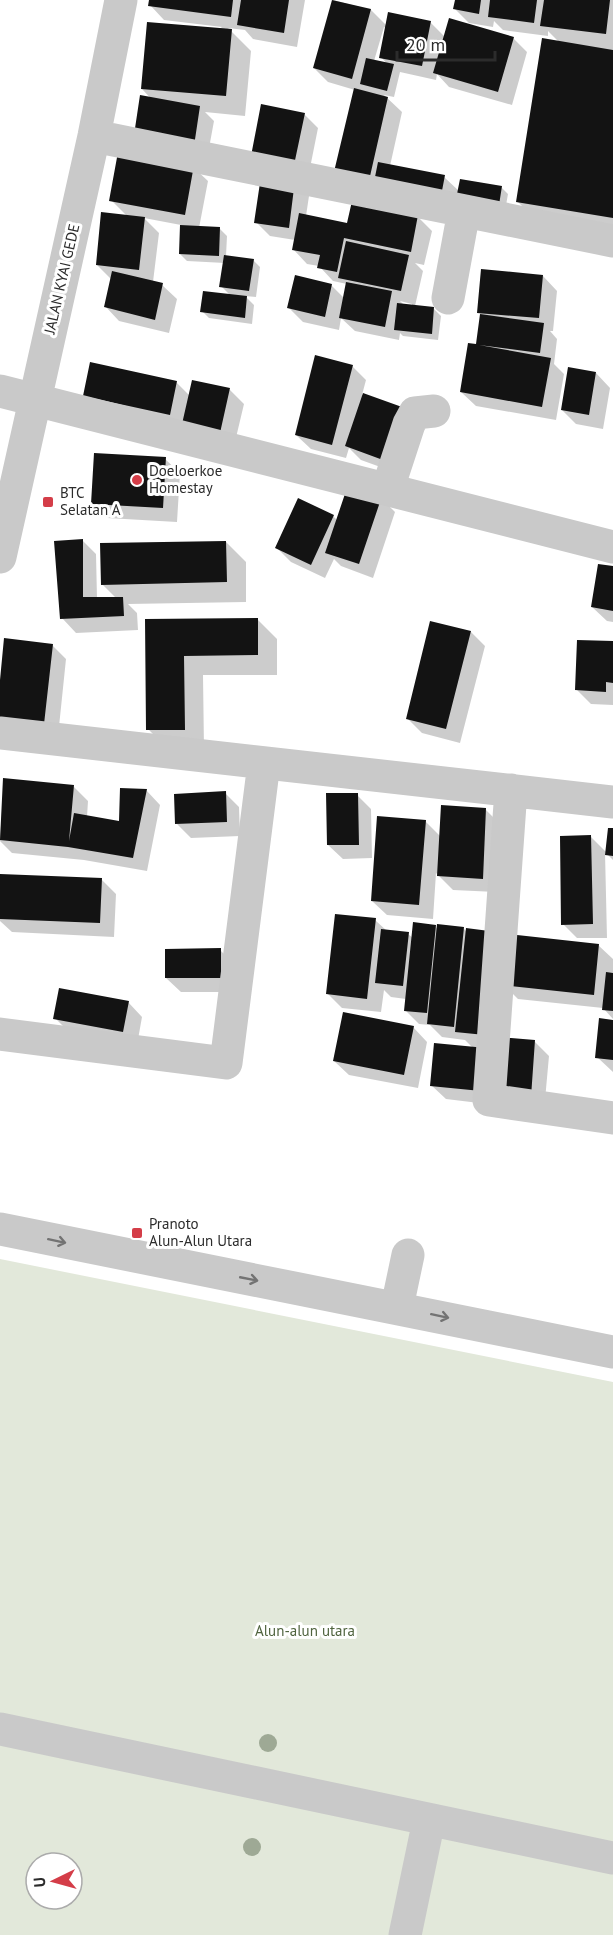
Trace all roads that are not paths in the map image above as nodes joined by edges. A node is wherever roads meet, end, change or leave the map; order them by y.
1 (121, 0) edge
2 (94, 136) junction
3 (464, 211) junction
4 (613, 241) edge
5 (448, 298) dead end
6 (0, 391) edge
7 (36, 399) junction
8 (434, 411) dead end
9 (388, 488) junction
10 (613, 547) edge
11 (0, 557) edge
12 (0, 733) edge
13 (264, 763) junction
14 (511, 790) junction
15 (613, 802) edge
16 (0, 1034) edge
17 (613, 1118) edge
18 (0, 1229) edge
19 (408, 1255) dead end
20 (397, 1307) junction
21 (613, 1352) edge
22 (0, 1729) edge
23 (429, 1820) junction
24 (613, 1858) edge
25 (405, 1935) edge

1 - 2 street, JALAN KYAI GEDE
2 - 3 street
2 - 7 street, JALAN KYAI GEDE
3 - 4 street
3 - 5 street
6 - 7 street
7 - 9 street
7 - 11 street, JALAN KYAI GEDE
8 - 9 street
9 - 10 street
12 - 13 street
13 - 14 street
13 - 16 street
14 - 15 street
14 - 17 street
18 -> 20 street
19 - 20 street
20 -> 21 street
22 - 23 street
23 - 24 street
23 - 25 street

